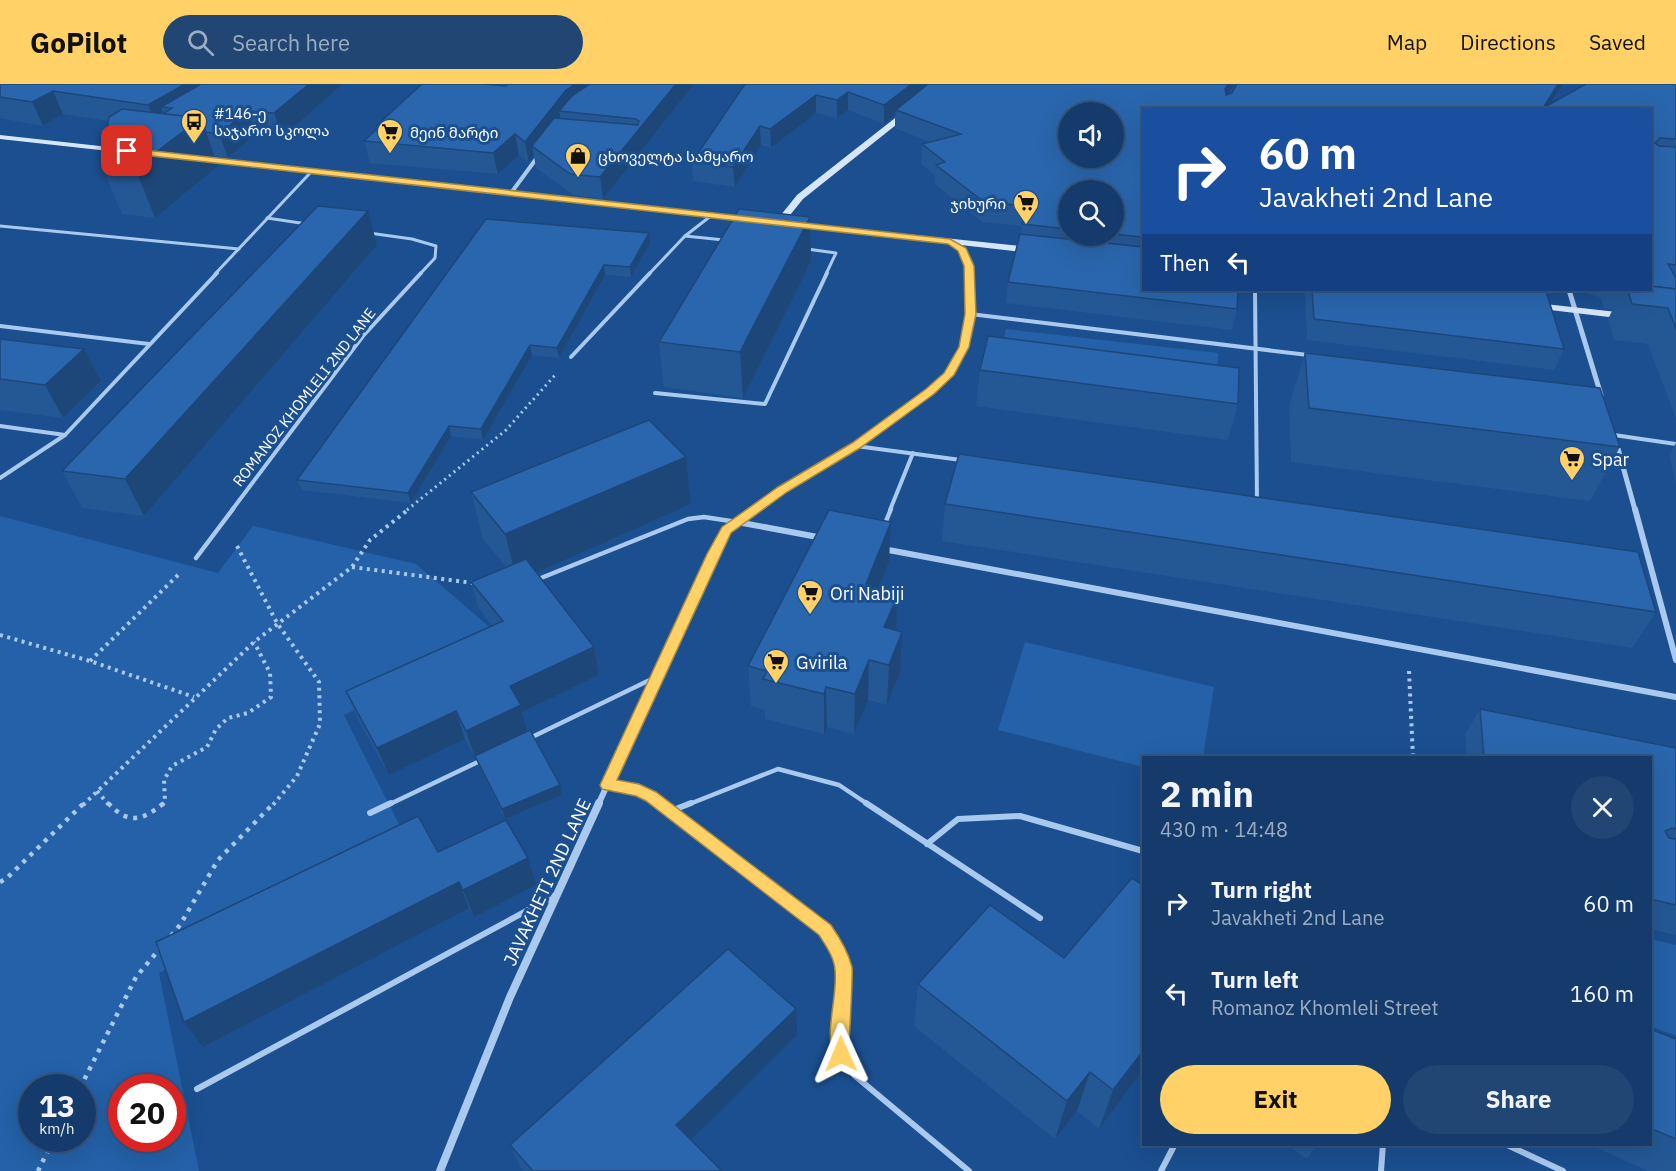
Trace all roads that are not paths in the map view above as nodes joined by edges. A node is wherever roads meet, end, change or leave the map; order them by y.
1 (916, 105) edge
2 (0, 137) edge
3 (127, 151) edge
4 (540, 153) edge
5 (196, 158) dead end
6 (312, 171) junction
7 (511, 193) junction
8 (712, 215) junction
9 (267, 218) junction
10 (757, 220) edge
11 (768, 221) edge
12 (779, 223) junction
13 (312, 225) edge
14 (0, 226) edge
15 (368, 233) dead end
16 (685, 236) junction
17 (732, 241) edge
18 (950, 242) junction
19 (238, 249) junction
20 (801, 249) edge
21 (1044, 252) edge
22 (1255, 291) edge
23 (1569, 291) edge
24 (1529, 305) edge
25 (1577, 310) junction
26 (970, 314) junction
27 (1632, 317) edge
28 (0, 326) edge
29 (149, 344) junction
30 (1256, 349) junction
31 (1315, 356) edge
32 (571, 357) road end
33 (1588, 390) edge
34 (1599, 391) junction
35 (655, 393) dead end
36 (1603, 402) edge
37 (1610, 424) edge
38 (0, 426) edge
39 (65, 435) junction
40 (1614, 435) junction
41 (1676, 444) edge
42 (856, 446) junction
43 (913, 453) junction
44 (973, 462) edge
45 (0, 478) edge
46 (1245, 500) edge
47 (1257, 502) junction
48 (1269, 503) edge
49 (737, 522) junction
50 (883, 527) edge
51 (829, 539) edge
52 (875, 548) edge
53 (196, 558) road end
54 (514, 589) edge
55 (1676, 660) edge
56 (656, 677) junction
57 (1676, 697) edge
58 (519, 743) edge
59 (487, 758) edge
60 (607, 785) junction
61 (671, 811) junction
62 (370, 813) dead end
63 (927, 844) junction
64 (1142, 851) edge
65 (557, 894) junction
66 (1040, 918) dead end
67 (197, 1089) dead end
68 (1174, 1146) edge
69 (1383, 1146) edge
70 (1509, 1146) edge
71 (440, 1171) edge
72 (969, 1171) edge
73 (1161, 1171) edge
74 (1381, 1171) edge
75 (1563, 1171) edge

1 - 12 street
2 - 3 street
4 - 7 street
5 - 6 street
6 - 7 street
6 - 9 lane
7 - 8 street
8 - 10 street
8 - 16 lane
9 - 13 lane
9 - 19 lane
11 - 12 street
12 - 18 street
14 - 19 lane
15 - 53 lane, ROMANOZ KHOMLELI 2ND LANE
16 - 17 lane
16 - 32 lane
18 - 21 street
18 - 26 street, JAVAKHETI 2ND LANE
19 - 29 lane
20 - 35 lane
22 - 30 lane
23 - 25 street
24 - 25 street
25 - 27 street
25 - 34 street
26 - 30 lane
26 - 42 street, JAVAKHETI 2ND LANE
28 - 29 lane
29 - 39 lane
30 - 31 lane
30 - 47 lane
33 - 34 lane
34 - 36 street
37 - 40 street
38 - 39 lane
39 - 45 lane
40 - 41 lane
40 - 55 street
42 - 43 lane
42 - 49 street, JAVAKHETI 2ND LANE
43 - 44 lane
43 - 50 lane
46 - 47 lane
47 - 48 lane
49 - 51 street
49 - 54 lane
49 - 56 street, JAVAKHETI 2ND LANE
52 - 57 street
56 - 58 lane
56 - 60 street, JAVAKHETI 2ND LANE
59 - 62 lane
60 - 61 lane
60 - 65 street, JAVAKHETI 2ND LANE
61 - 63 lane
61 - 72 lane
63 - 64 lane
63 - 66 lane
65 - 67 lane
65 - 71 street, JAVAKHETI 2ND LANE
68 - 73 lane
69 - 74 lane
70 - 75 lane

